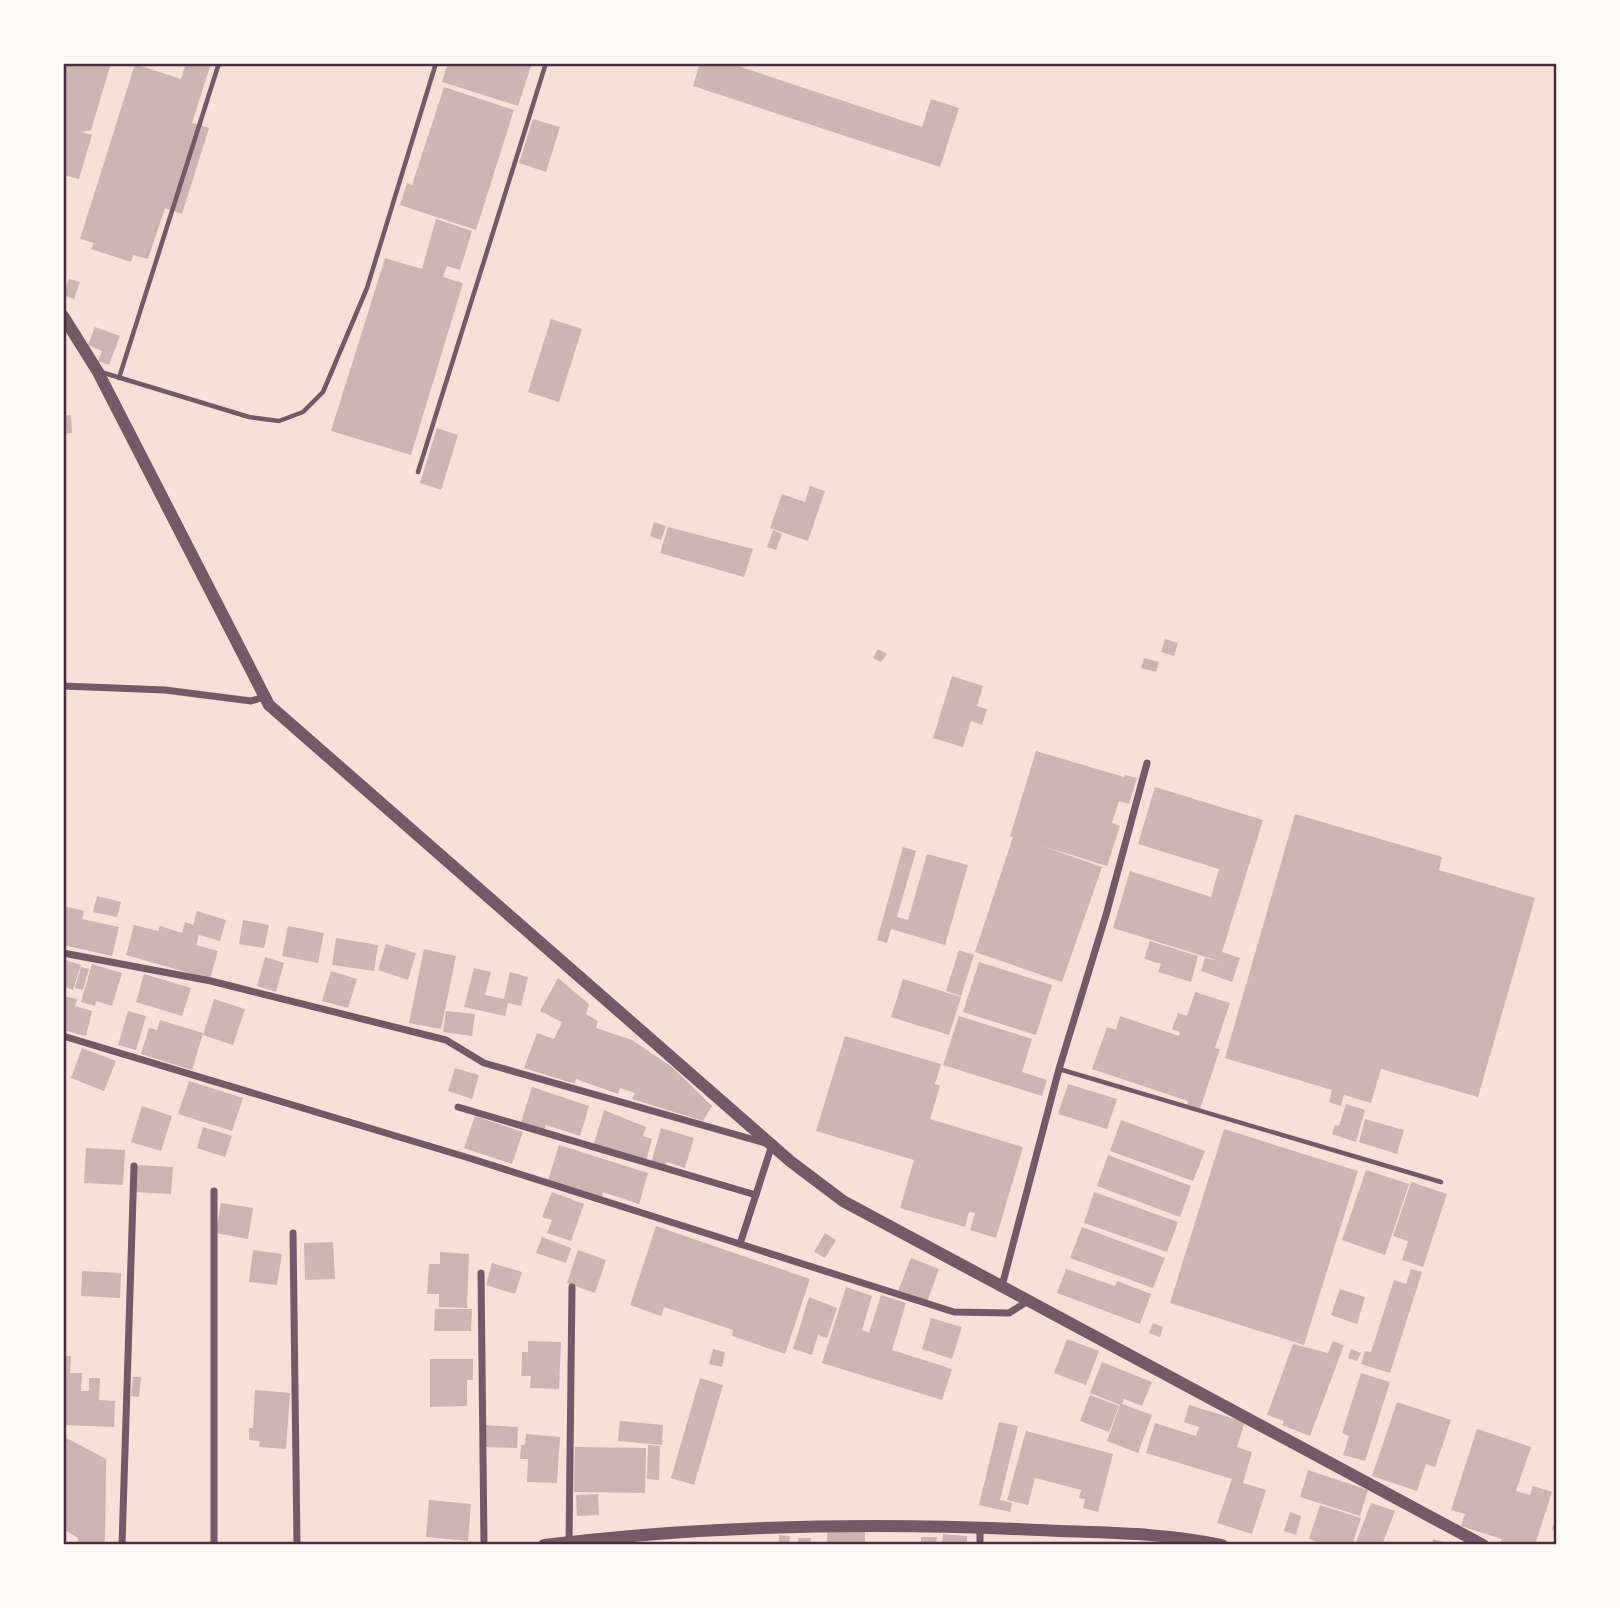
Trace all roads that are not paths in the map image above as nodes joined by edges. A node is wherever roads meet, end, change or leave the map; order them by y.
1 (219, 63) edge
2 (436, 63) edge
3 (546, 63) edge
4 (63, 316) edge
5 (98, 372) junction
6 (119, 378) junction
7 (418, 472) dead end
8 (63, 686) edge
9 (264, 697) junction
10 (1147, 763) dead end
11 (63, 953) edge
12 (63, 1036) edge
13 (1059, 1069) junction
14 (458, 1107) dead end
15 (772, 1145) junction
16 (134, 1166) dead end
17 (1441, 1182) dead end
18 (214, 1191) dead end
19 (756, 1195) junction
20 (293, 1233) dead end
21 (740, 1244) junction
22 (481, 1273) dead end
23 (1002, 1286) junction
24 (572, 1287) dead end
25 (1029, 1300) junction
26 (980, 1527) junction
27 (1101, 1539) edge
28 (569, 1542) junction
29 (122, 1545) edge
30 (214, 1545) edge
31 (298, 1545) edge
32 (484, 1545) edge
33 (544, 1545) edge
34 (980, 1545) edge
35 (1222, 1545) edge
36 (1483, 1545) edge

1 - 6 lane
2 - 6 lane
3 - 7 lane
4 - 5 street
5 - 6 lane
5 - 9 street
8 - 9 street
9 - 15 street
10 - 13 street
11 - 15 street
12 - 21 street
13 - 17 lane
13 - 23 street
14 - 19 street
15 - 19 street
15 - 23 street
16 - 29 street
18 - 30 street
19 - 21 street
20 - 31 street
21 - 25 street
22 - 32 street
23 - 25 street
24 - 28 street
25 - 36 street
26 - 27 street
26 - 28 street
26 - 34 street
27 - 35 street
28 - 33 street

